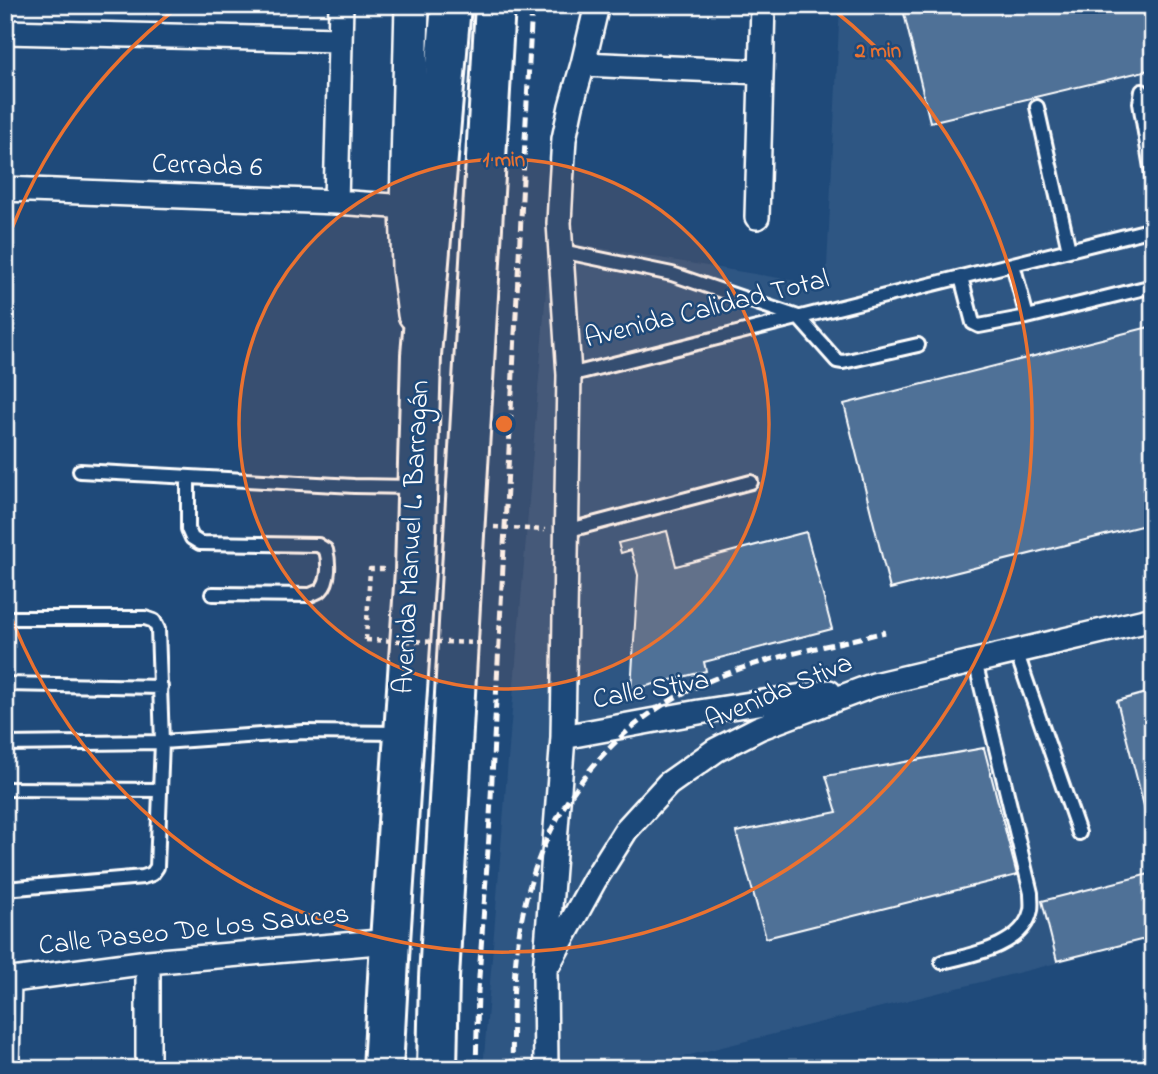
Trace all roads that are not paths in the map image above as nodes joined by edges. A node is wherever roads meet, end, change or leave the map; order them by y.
1 (341, 5) edge
2 (412, 5) edge
3 (451, 5) edge
4 (495, 5) edge
5 (597, 5) edge
6 (763, 5) edge
7 (5, 32) edge
8 (340, 40) junction
9 (583, 65) junction
10 (761, 72) junction
11 (1142, 91) dead end
12 (1037, 107) dead end
13 (1152, 176) edge
14 (5, 189) edge
15 (336, 202) junction
16 (407, 207) junction
17 (757, 217) dead end
18 (1153, 229) edge
19 (1069, 250) junction
20 (561, 251) junction
21 (1013, 264) junction
22 (961, 277) junction
23 (1153, 286) edge
24 (798, 317) junction
25 (1027, 317) junction
26 (918, 345) dead end
27 (421, 355) junction
28 (569, 375) junction
29 (80, 471) dead end
30 (188, 477) junction
31 (751, 482) dead end
32 (417, 488) junction
33 (566, 531) junction
34 (212, 594) dead end
35 (5, 618) edge
36 (1153, 619) edge
37 (1016, 651) junction
38 (975, 660) junction
39 (5, 684) edge
40 (874, 685) junction
41 (160, 687) junction
42 (404, 733) junction
43 (563, 737) junction
44 (162, 742) junction
45 (5, 744) edge
46 (5, 789) edge
47 (160, 790) junction
48 (1079, 833) dead end
49 (5, 889) edge
50 (390, 940) junction
51 (148, 962) junction
52 (942, 962) dead end
53 (545, 972) junction
54 (7, 981) edge
55 (7, 1069) edge
56 (148, 1069) edge
57 (383, 1069) edge
58 (437, 1069) edge
59 (546, 1069) edge

1 - 8 street
2 - 16 street
3 - 27 highway, Avenida Manuel L. Barragán
4 - 58 highway, Avenida Manuel L. Barragán
5 - 9 street
6 - 10 street
7 - 8 street
8 - 15 street
9 - 10 street
9 - 20 street
10 - 17 street
11 - 13 lane
12 - 19 lane
14 - 15 street, Cerrada 6
15 - 16 street, Cerrada 6
16 - 27 street
18 - 19 lane, Avenida Calidad Total
19 - 21 lane, Avenida Calidad Total
20 - 24 lane
20 - 28 street
21 - 22 lane, Avenida Calidad Total
21 - 25 lane
22 - 24 lane, Avenida Calidad Total
22 - 25 lane
23 - 25 lane
24 - 26 lane
24 - 28 lane, Avenida Calidad Total
27 - 32 highway, Avenida Manuel L. Barragán
28 - 33 street, Avenida Calidad Total
29 - 30 lane
30 - 32 lane
30 - 34 lane
31 - 33 lane
32 - 42 highway, Avenida Manuel L. Barragán
33 - 43 street, Avenida Calidad Total
35 - 41 lane
36 - 37 street, Avenida Stiva
37 - 38 street, Avenida Stiva
37 - 48 lane
38 - 40 street, Avenida Stiva
38 - 52 lane
39 - 41 lane
40 - 43 street, Calle Stiva
40 - 53 street, Avenida Stiva
41 - 44 lane
42 - 44 lane
42 - 50 highway, Avenida Manuel L. Barragán
43 - 53 street, Avenida Calidad Total
44 - 45 lane
44 - 47 lane
46 - 47 lane
47 - 49 lane
50 - 51 street, Calle Paseo De Los Sauces
50 - 57 highway, Avenida Manuel L. Barragán
51 - 54 street, Calle Paseo De Los Sauces
51 - 56 street
53 - 59 street, Avenida Stiva
54 - 55 street

